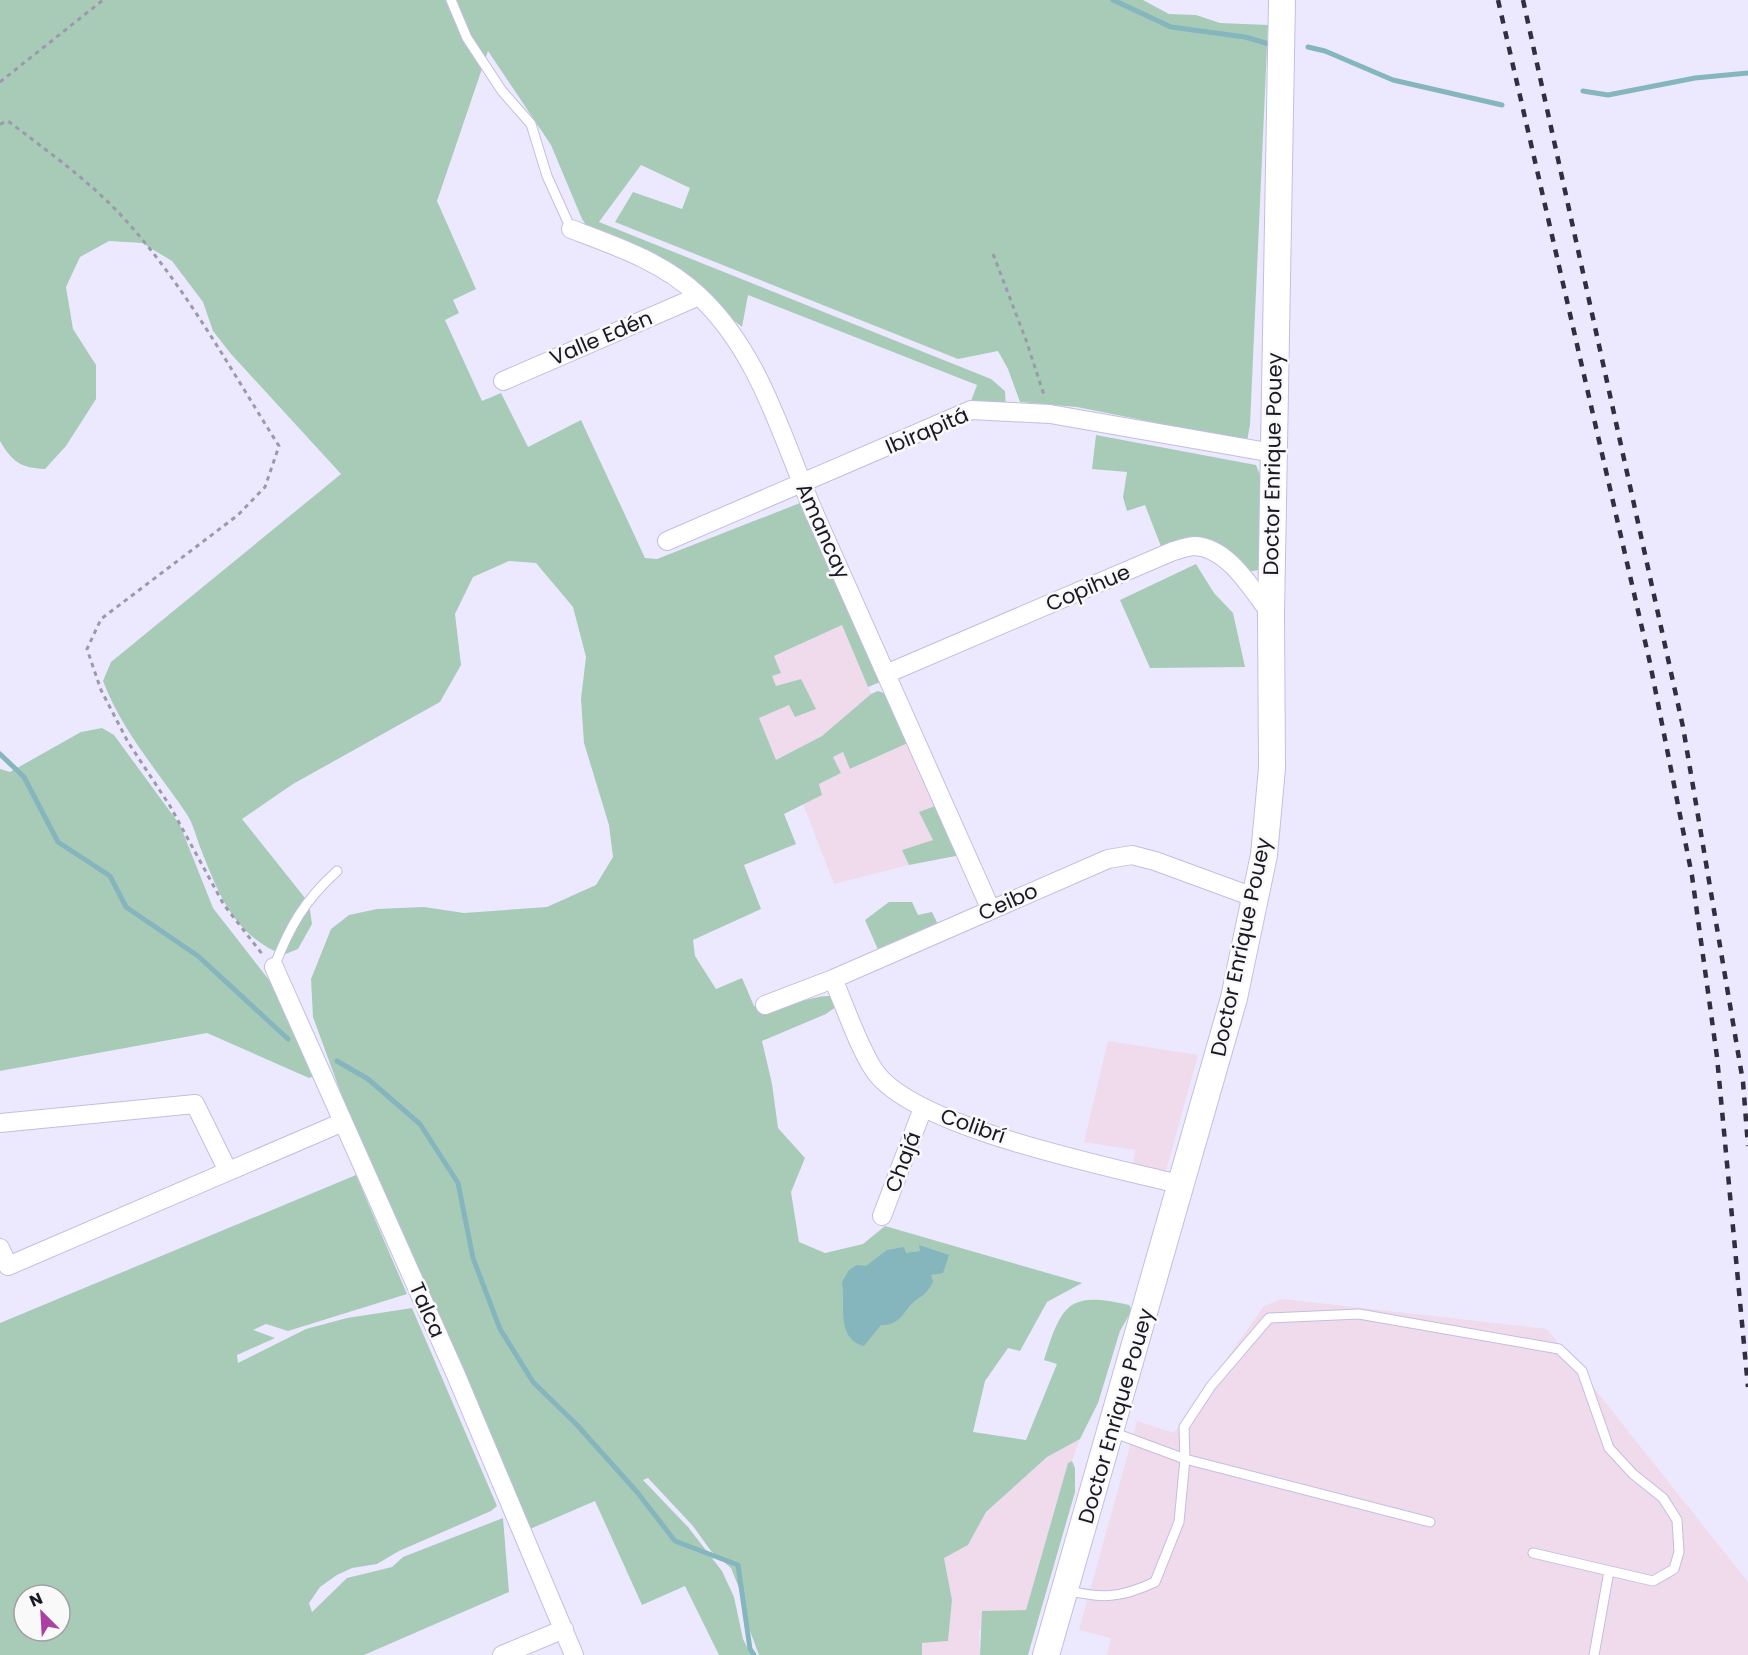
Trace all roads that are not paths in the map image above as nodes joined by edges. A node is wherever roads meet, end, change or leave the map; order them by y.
1 (450, 0) edge
2 (1282, 0) edge
3 (571, 229) joint
4 (699, 296) junction
5 (503, 381) dead end
6 (1274, 453) junction
7 (802, 485) junction
8 (667, 542) dead end
9 (1271, 614) junction
10 (886, 674) junction
11 (337, 871) dead end
12 (1256, 898) junction
13 (991, 910) junction
14 (274, 967) joint
15 (833, 979) junction
16 (765, 1005) dead end
17 (923, 1108) junction
18 (343, 1122) junction
19 (0, 1124) edge
20 (228, 1171) junction
21 (1182, 1185) junction
22 (882, 1216) dead end
23 (0, 1248) edge
24 (1112, 1432) junction
25 (1185, 1459) junction
26 (1430, 1522) dead end
27 (1533, 1553) dead end
28 (1609, 1571) junction
29 (1066, 1590) junction
30 (564, 1629) junction
31 (502, 1655) edge
32 (573, 1655) edge
33 (1046, 1655) edge
34 (1594, 1655) edge

1 - 3 lane
2 - 6 street, Doctor Enrique Pouey
3 - 4 street, Amancay
4 - 5 street, Valle Edén
4 - 7 street, Amancay
6 - 7 street, Ibirapitá
6 - 9 street, Doctor Enrique Pouey
7 - 8 street, Ibirapitá
7 - 10 street, Amancay
9 - 10 street, Copihue
9 - 12 street, Doctor Enrique Pouey
10 - 13 street, Amancay
11 - 14 lane
12 - 13 street, Ceibo
12 - 21 street, Doctor Enrique Pouey
13 - 15 street, Ceibo
14 - 18 street, Talca
15 - 16 street, Ceibo
15 - 17 street, Colibrí
17 - 21 street, Colibrí
17 - 22 street, Chajá
18 - 20 street
18 - 30 street, Talca
19 - 20 street
20 - 23 street
21 - 24 street, Doctor Enrique Pouey
24 - 25 lane
24 - 29 street, Doctor Enrique Pouey
25 - 26 lane
25 - 28 lane
25 - 29 lane
27 - 28 lane
28 - 34 lane
29 - 33 street, Doctor Enrique Pouey
30 - 31 street
30 - 32 street, Talca

